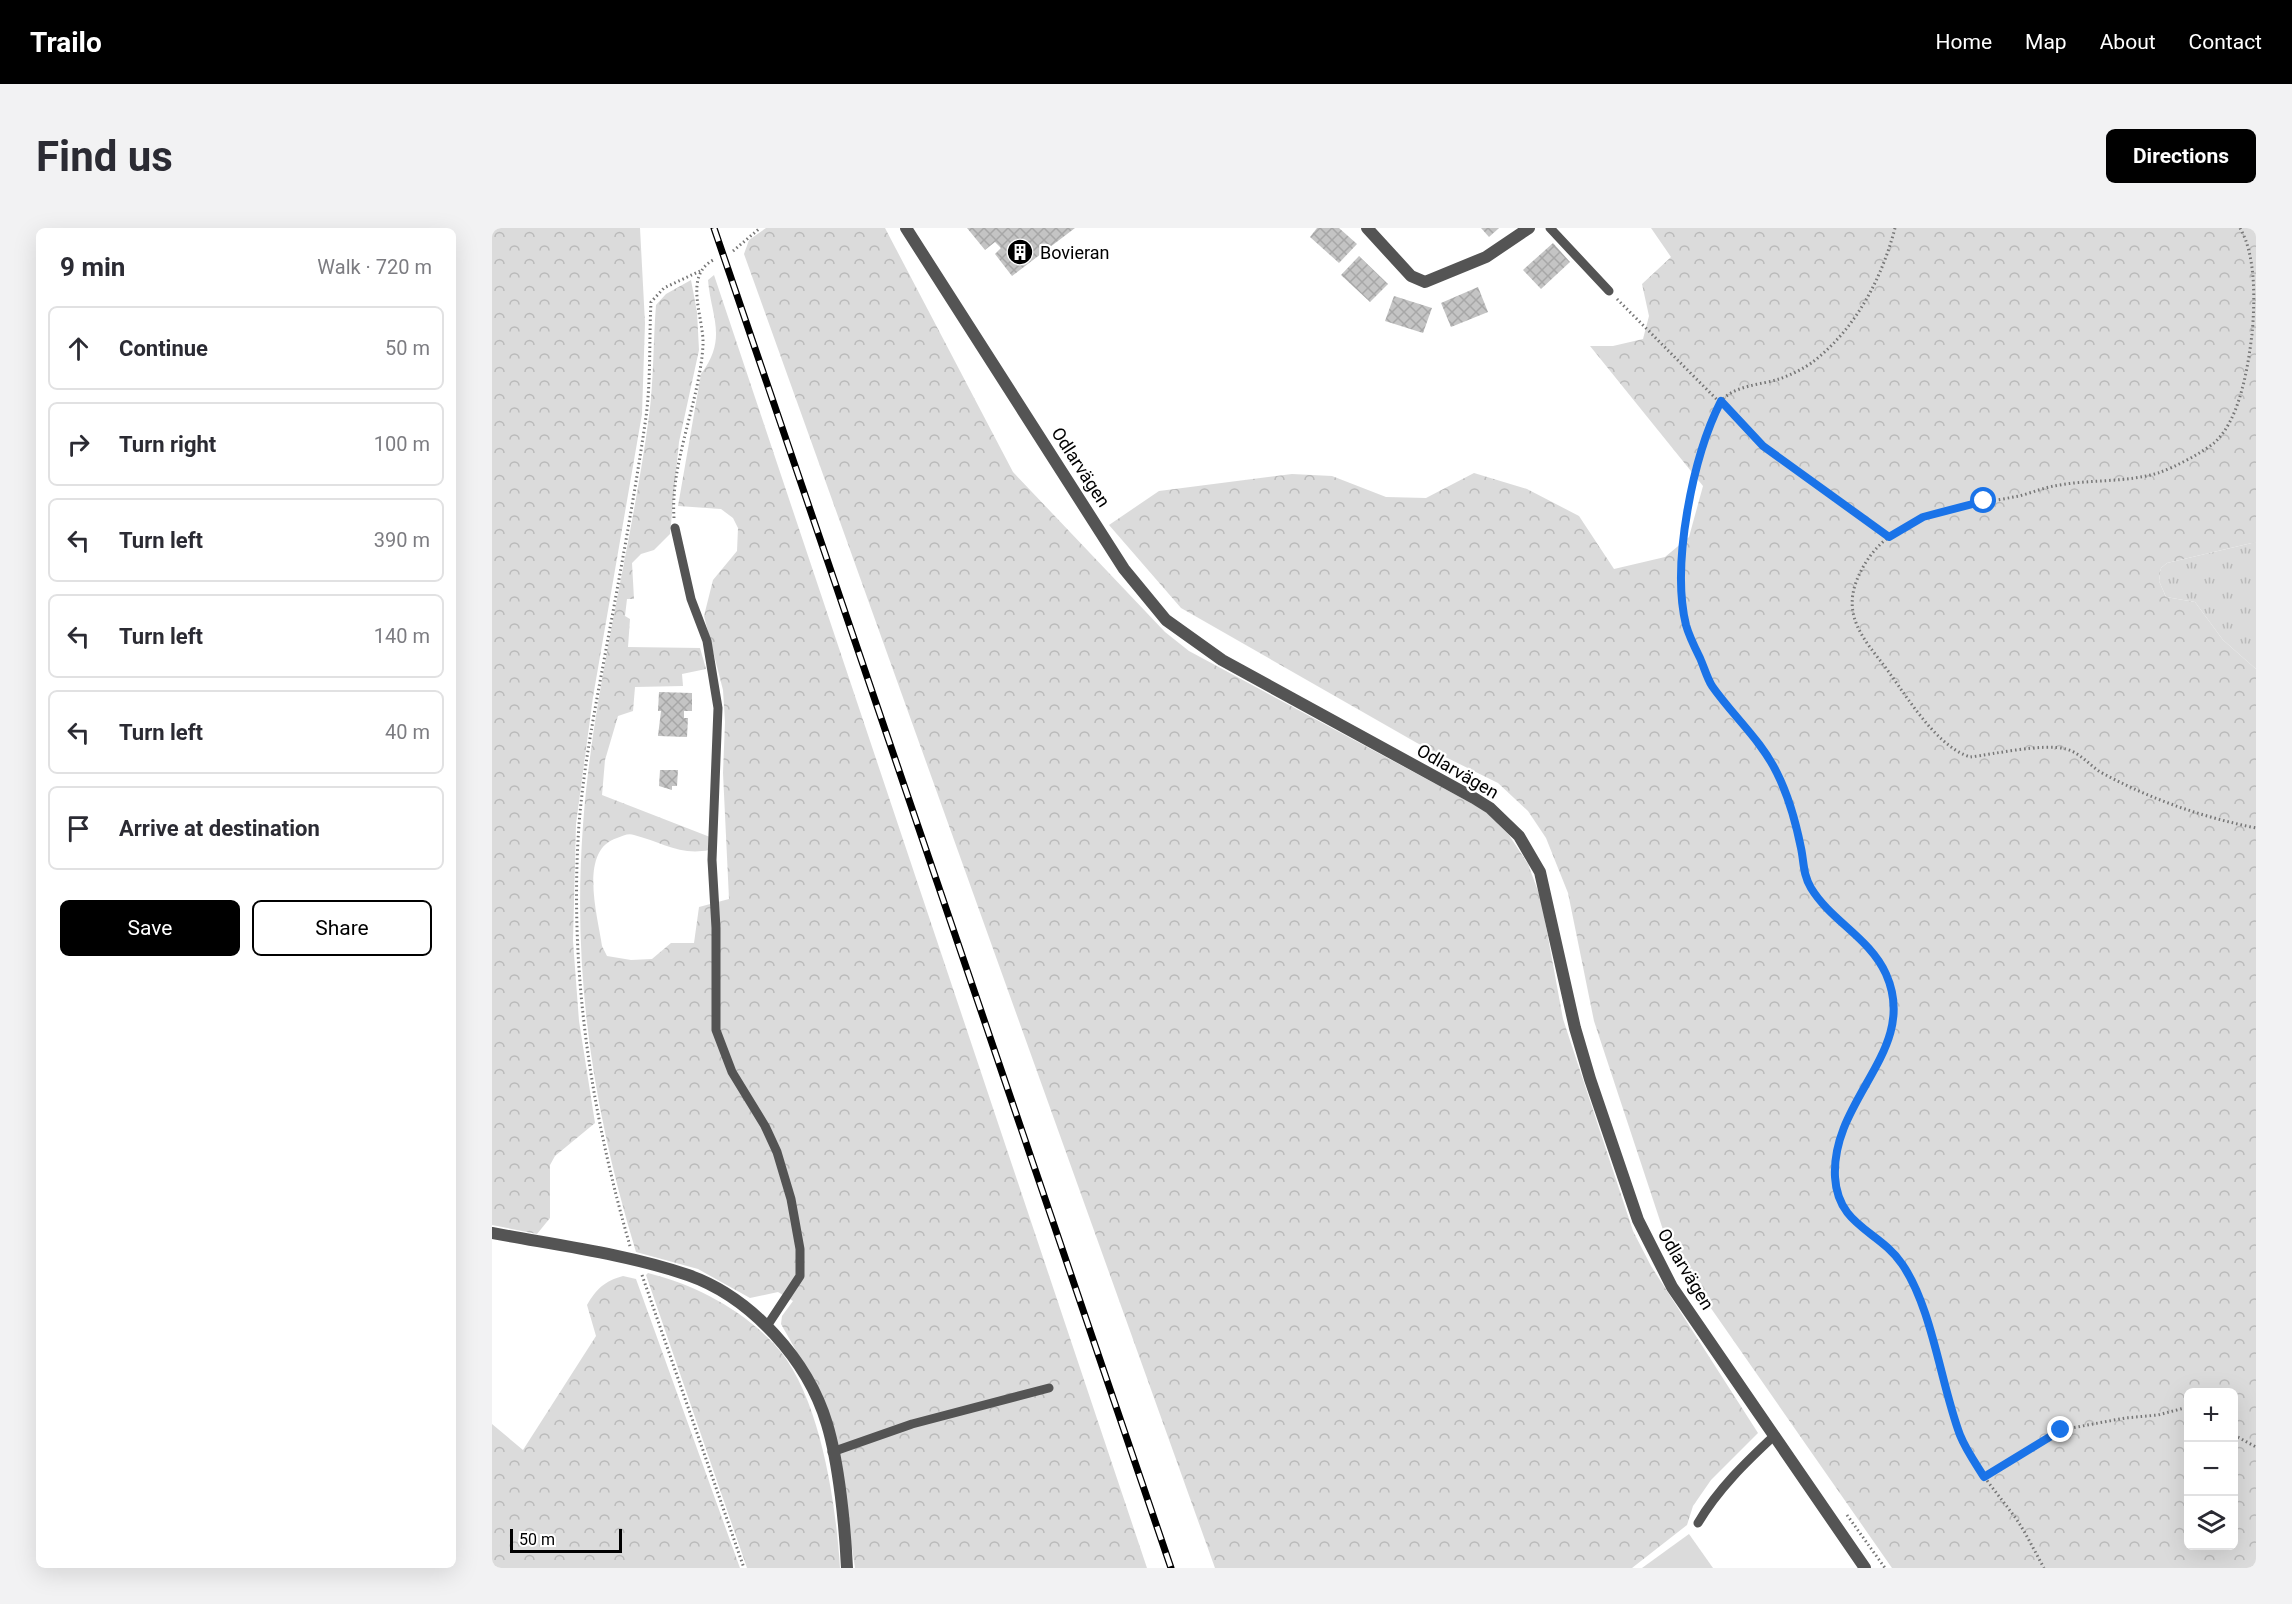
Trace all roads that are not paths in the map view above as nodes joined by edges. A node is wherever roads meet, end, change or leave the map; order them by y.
1 (906, 228) edge
2 (1367, 228) edge
3 (1529, 228) edge
4 (1550, 228) edge
5 (1609, 291) road end
6 (675, 528) road end
7 (492, 1233) edge
8 (767, 1326) junction
9 (1049, 1388) dead end
10 (1775, 1435) junction
11 (832, 1452) junction
12 (1698, 1523) dead end
13 (847, 1568) edge
14 (1865, 1568) edge

1 - 10 street, Odlarvägen
2 - 3 street
4 - 5 lane
6 - 8 lane
7 - 8 street
8 - 11 street
9 - 11 lane
10 - 12 lane
10 - 14 street, Odlarvägen
11 - 13 street

